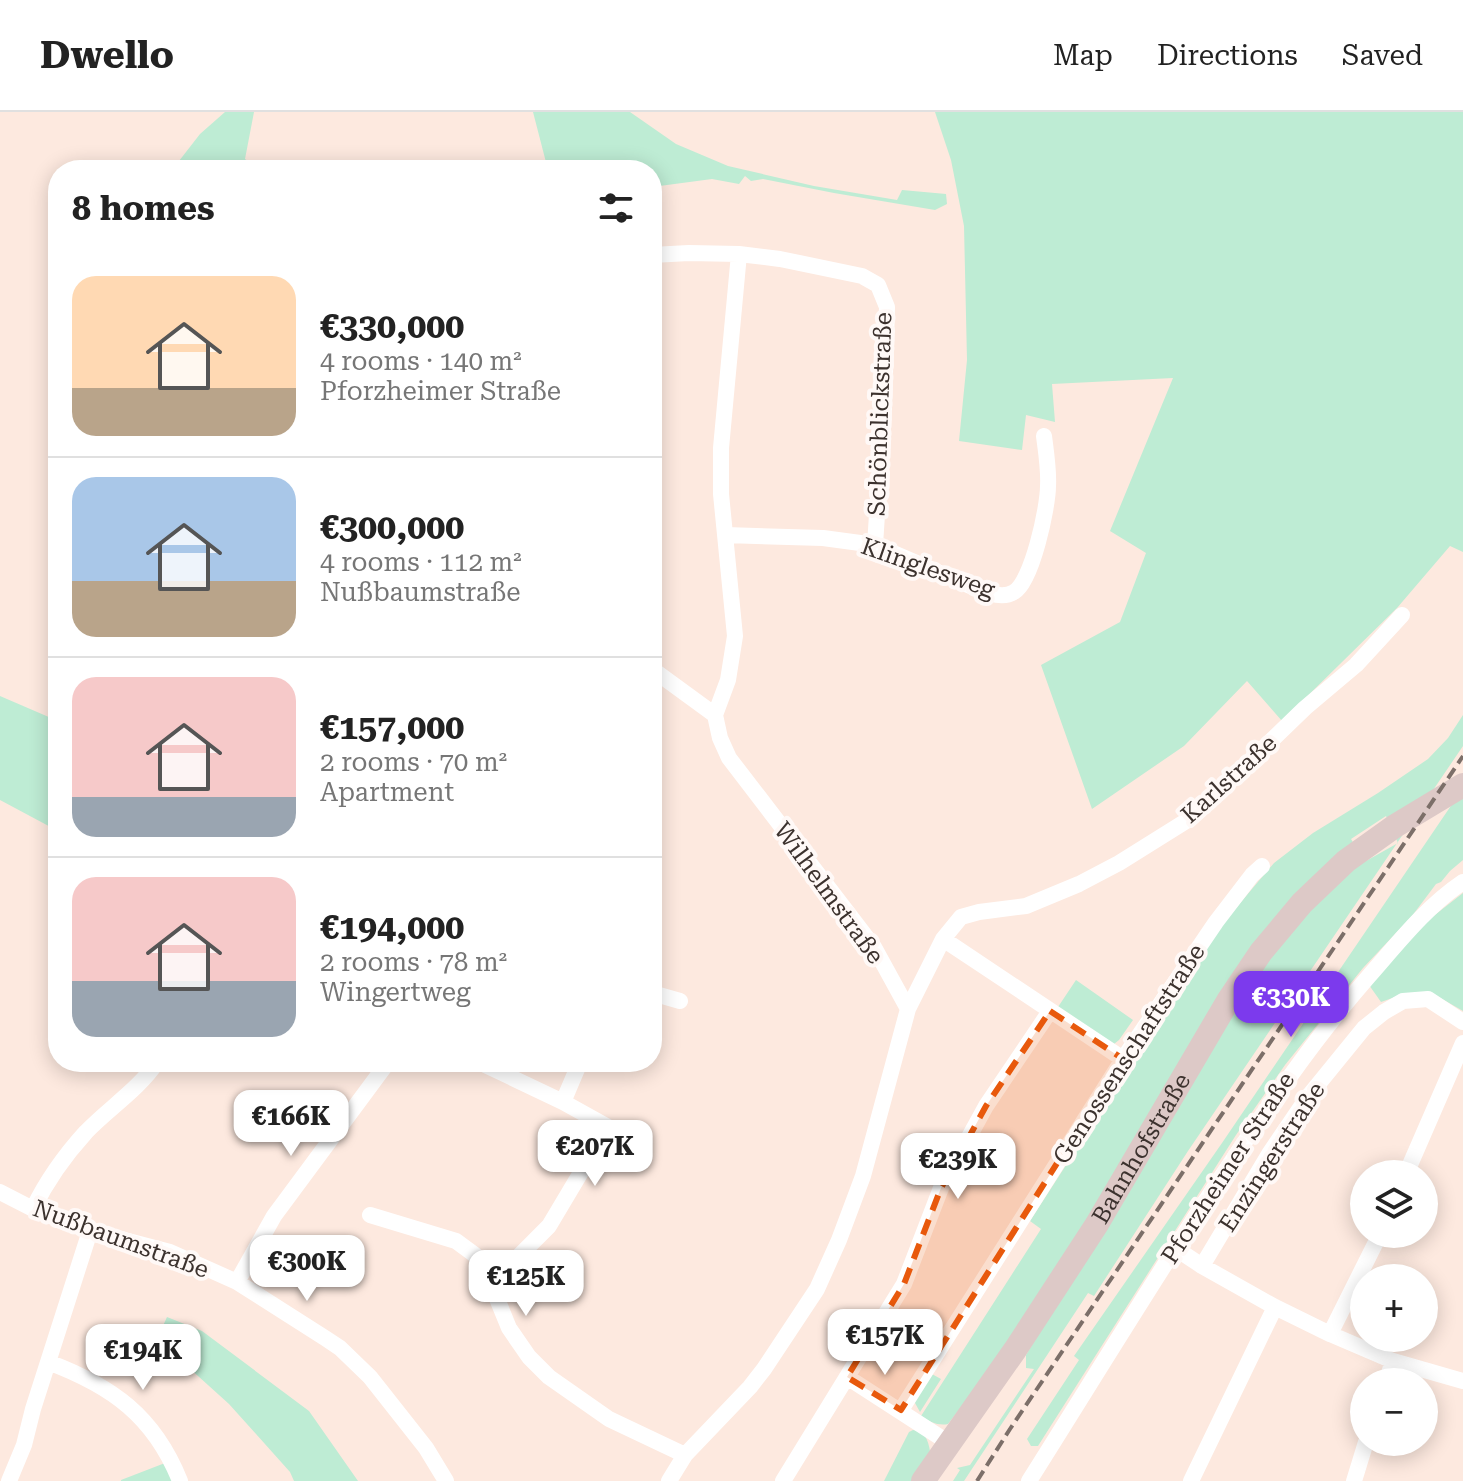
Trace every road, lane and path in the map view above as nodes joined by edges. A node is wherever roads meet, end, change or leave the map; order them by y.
1 (662, 254) edge
2 (739, 254) junction
3 (1044, 436) dead end
4 (725, 535) junction
5 (875, 545) junction
6 (1402, 615) dead end
7 (662, 676) edge
8 (715, 715) junction
9 (1463, 785) edge
10 (1262, 866) dead end
11 (1463, 882) edge
12 (943, 939) junction
13 (662, 996) edge
14 (680, 1001) dead end
15 (908, 1009) junction
16 (1050, 1011) junction
17 (1463, 1022) edge
18 (1463, 1043) edge
19 (1123, 1059) junction
20 (150, 1072) edge
21 (381, 1072) edge
22 (500, 1072) edge
23 (576, 1072) edge
24 (563, 1102) junction
25 (1412, 1160) edge
26 (0, 1192) edge
27 (33, 1209) junction
28 (370, 1215) dead end
29 (90, 1231) junction
30 (1175, 1248) junction
31 (1373, 1248) edge
32 (1202, 1266) junction
33 (237, 1282) junction
34 (491, 1284) junction
35 (1275, 1307) junction
36 (1330, 1334) junction
37 (1393, 1361) junction
38 (48, 1362) junction
39 (1391, 1368) edge
40 (847, 1377) junction
41 (1463, 1381) edge
42 (901, 1410) junction
43 (949, 1443) junction
44 (685, 1455) junction
45 (1362, 1456) edge
46 (9, 1481) edge
47 (180, 1481) edge
48 (446, 1481) edge
49 (669, 1481) edge
50 (783, 1481) edge
51 (923, 1481) edge
52 (1029, 1481) edge
53 (1191, 1481) edge
54 (1354, 1481) edge

1 - 2 street, Schönblickstraße
2 - 4 street
2 - 5 street, Schönblickstraße
3 - 5 street, Klinglesweg
4 - 5 street, Klinglesweg
4 - 8 street
6 - 12 street, Karlstraße
7 - 8 street
8 - 15 street, Wilhelmstraße
9 - 43 main road, Bahnhofstraße
10 - 19 street, Genossenschaftstraße
11 - 30 street, Pforzheimer Straße
12 - 15 street, Karlstraße
12 - 16 street
13 - 14 street
15 - 44 street
16 - 19 street
16 - 40 street
17 - 32 street, Enzingerstraße
18 - 25 street
19 - 42 street, Genossenschaftstraße
20 - 27 street
21 - 33 street
22 - 24 street
23 - 24 street
24 - 34 street
26 - 27 street, Nußbaumstraße
27 - 29 street, Nußbaumstraße
28 - 34 street
29 - 33 street, Nußbaumstraße
29 - 38 street
30 - 32 street
30 - 52 street, Pforzheimer Straße
31 - 36 street
32 - 35 street
33 - 48 street, Nußbaumstraße
34 - 44 street
35 - 36 street
35 - 53 street
36 - 37 street
37 - 39 street
37 - 41 street
38 - 46 street
38 - 47 street
40 - 42 street
40 - 50 street
42 - 43 street
43 - 51 main road, Bahnhofstraße
44 - 49 street
45 - 54 street

